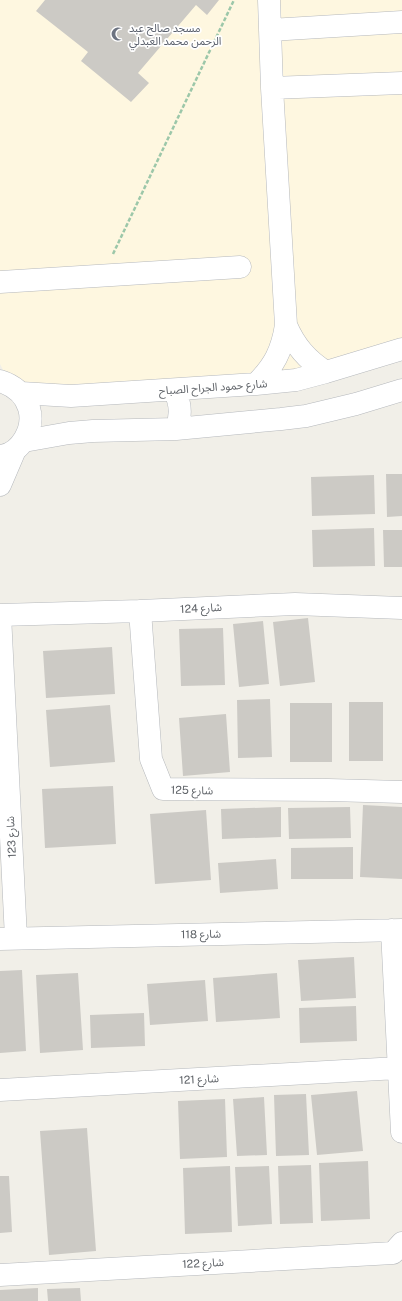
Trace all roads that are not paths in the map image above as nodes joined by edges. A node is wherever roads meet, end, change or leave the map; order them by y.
1 (269, 0) edge
2 (402, 22) edge
3 (270, 30) junction
4 (402, 83) edge
5 (272, 88) junction
6 (240, 267) dead end
7 (0, 282) edge
8 (286, 325) junction
9 (402, 349) edge
10 (0, 364) edge
11 (326, 372) junction
12 (256, 384) junction
13 (10, 386) edge
14 (174, 390) junction
15 (402, 390) edge
16 (176, 429) junction
17 (13, 449) edge
18 (0, 485) edge
19 (402, 608) edge
20 (140, 611) junction
21 (0, 615) edge
22 (402, 792) edge
23 (5, 797) edge
24 (397, 930) edge
25 (8, 939) edge
26 (398, 1068) junction
27 (0, 1090) edge
28 (402, 1132) edge
29 (402, 1243) edge
30 (0, 1275) edge

1 - 3 street
2 - 3 street
3 - 5 street
4 - 5 street
5 - 8 street
6 - 7 street
8 - 11 street
8 - 12 street
9 - 11 street, شارع حمود الجراح الصباح
10 - 13 street
11 - 12 street, شارع حمود الجراح الصباح
12 - 14 street, شارع حمود الجراح الصباح
13 - 14 street, شارع حمود الجراح الصباح
13 - 17 street
14 - 16 street
15 - 16 street
16 - 17 street
17 - 18 street
19 - 20 street, شارع 124
20 - 21 street, شارع 124
20 - 22 street, شارع 125
21 - 23 street, شارع 123
23 - 25 street, شارع 123
24 - 25 street, شارع 118
24 - 26 street
26 - 27 street, شارع 121
26 - 28 street
29 - 30 street, شارع 122

